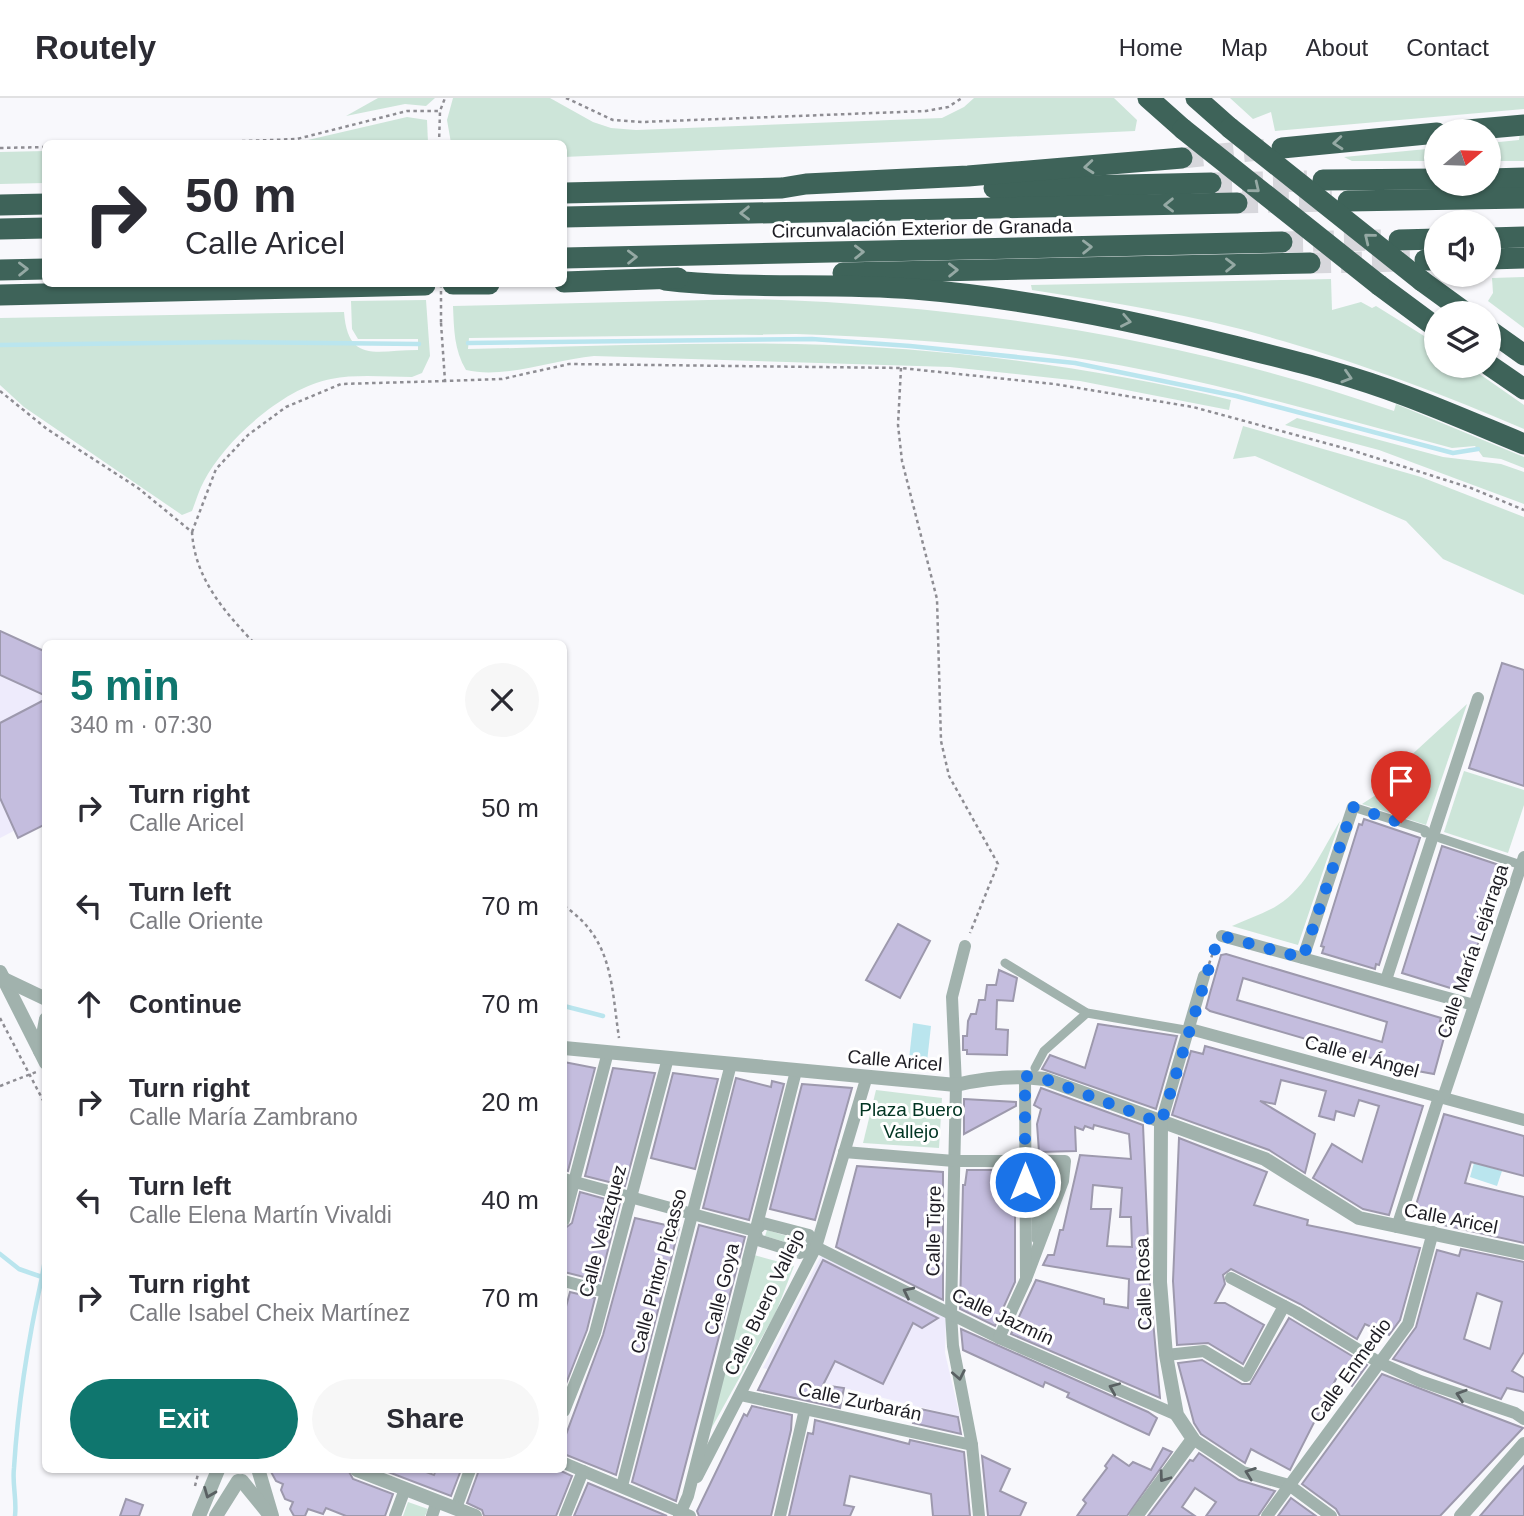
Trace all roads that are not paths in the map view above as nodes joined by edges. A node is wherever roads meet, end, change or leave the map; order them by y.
1 (1149, 98) edge
2 (1196, 98) edge
3 (1524, 125) edge
4 (1502, 127) edge
5 (1424, 134) edge
6 (1282, 148) tunnel mouth
7 (1182, 158) tunnel mouth
8 (1524, 178) edge
9 (1424, 179) edge
10 (1502, 179) edge
11 (1323, 180) tunnel mouth
12 (1210, 183) tunnel mouth
13 (782, 188) junction
14 (567, 192) edge
15 (1524, 198) edge
16 (1348, 201) tunnel mouth
17 (1237, 203) tunnel mouth
18 (42, 204) edge
19 (0, 205) edge
20 (567, 217) edge
21 (0, 229) edge
22 (42, 229) edge
23 (1524, 237) edge
24 (1501, 238) edge
25 (1424, 239) edge
26 (1399, 240) tunnel mouth
27 (1282, 242) tunnel mouth
28 (567, 258) edge
29 (1524, 258) edge
30 (1501, 259) edge
31 (1310, 263) tunnel mouth
32 (1424, 264) edge
33 (42, 269) edge
34 (0, 270) edge
35 (665, 280) junction
36 (567, 282) edge
37 (315, 287) edge
38 (1445, 287) edge
39 (0, 295) edge
40 (1456, 301) edge
41 (1424, 318) edge
42 (1501, 339) edge
43 (1524, 355) edge
44 (1501, 373) edge
45 (1524, 389) edge
46 (1524, 444) edge
47 (1478, 698) dead end
48 (1353, 807) joint
49 (1425, 834) dead end
50 (1440, 838) dead end
51 (1523, 861) edge
52 (1222, 936) road end
53 (965, 946) road end
54 (1303, 958) junction
55 (1005, 963) dead end
56 (2, 976) edge
57 (1204, 976) road end
58 (1386, 980) junction
59 (42, 998) edge
60 (42, 1001) edge
61 (1474, 1004) junction
62 (42, 1011) edge
63 (1087, 1013) junction
64 (21, 1014) junction
65 (1188, 1029) junction
66 (567, 1048) edge
67 (614, 1053) junction
68 (42, 1057) edge
69 (668, 1058) junction
70 (731, 1064) junction
71 (796, 1071) junction
72 (1030, 1072) junction
73 (867, 1076) junction
74 (956, 1085) junction
75 (1441, 1097) junction
76 (1524, 1120) edge
77 (1161, 1123) junction
78 (844, 1152) junction
79 (954, 1161) junction
80 (1027, 1163) junction
81 (568, 1181) edge
82 (632, 1198) junction
83 (692, 1214) junction
84 (1397, 1227) junction
85 (755, 1231) junction
86 (1433, 1232) junction
87 (816, 1247) junction
88 (1524, 1253) edge
89 (1231, 1278) dead end
90 (1026, 1279) junction
91 (567, 1286) edge
92 (605, 1293) junction
93 (1284, 1306) junction
94 (951, 1313) junction
95 (999, 1338) junction
96 (1166, 1355) junction
97 (1380, 1363) junction
98 (740, 1395) junction
99 (567, 1403) edge
100 (806, 1409) junction
101 (1177, 1415) junction
102 (1524, 1419) edge
103 (1193, 1438) junction
104 (972, 1444) junction
105 (1522, 1451) edge
106 (567, 1464) edge
107 (583, 1471) junction
108 (217, 1473) edge
109 (231, 1473) edge
110 (256, 1473) edge
111 (261, 1473) edge
112 (365, 1473) edge
113 (469, 1473) edge
114 (240, 1482) junction
115 (1289, 1485) junction
116 (622, 1486) junction
117 (405, 1489) junction
118 (688, 1496) junction
119 (438, 1501) junction
120 (456, 1508) junction
121 (683, 1515) edge
122 (199, 1516) edge
123 (216, 1516) edge
124 (272, 1516) edge
125 (395, 1516) edge
126 (432, 1516) edge
127 (475, 1516) edge
128 (565, 1516) edge
129 (780, 1516) edge
130 (979, 1516) edge
131 (1136, 1516) edge
132 (1267, 1516) edge
133 (1331, 1516) edge
134 (1461, 1516) edge

1 -> 41 highway, bridge
32 -> 2 highway, bridge
3 - 4 highway
5 -> 6 highway
7 -> 13 highway
8 - 10 highway
9 - 11 highway
12 - 13 highway
13 - 14 highway
15 - 16 highway
17 -> 20 highway, Circunvalación Exterior de Granada
18 - 19 highway
21 - 22 highway
23 - 24 highway
25 - 26 highway
28 -> 27 highway, Circunvalación Exterior de Granada
29 - 30 highway
35 -> 31 highway
34 -> 33 highway
35 - 36 highway
35 -> 46 highway
37 - 39 highway
38 - 40 highway
42 - 43 highway
44 - 45 highway
47 - 58 street
48 - 49 street
48 - 54 street
50 - 51 street
51 - 61 street, Calle María Lejárraga
52 - 54 street
53 - 74 street, Calle Tigre
54 - 58 street
55 - 63 street
56 - 59 street
56 - 64 street
57 - 65 street
58 - 61 street
60 - 64 street
61 - 75 street, Calle María Lejárraga
62 - 64 street
63 - 65 street
63 - 72 street
64 - 68 street
65 - 75 street, Calle el Ángel
65 - 77 street
66 - 67 street, Calle Aricel
67 - 69 street, Calle Aricel
67 - 81 street
69 - 70 street, Calle Aricel
69 - 82 street, Calle Velázquez
70 - 71 street, Calle Aricel
70 - 83 street, Calle Pintor Picasso
71 - 73 street, Calle Aricel
71 - 85 street, Calle Goya
72 - 74 street, Calle Aricel
72 - 77 street, Calle Aricel
72 - 80 street
73 - 74 street, Calle Aricel
73 - 78 street, Calle Buero Vallejo
74 - 79 street, Calle Tigre
75 - 76 street, Calle el Ángel
75 - 84 street, Calle María Lejárraga
77 - 84 street, Calle Aricel
77 - 96 street, Calle Rosa
78 - 79 street
78 - 87 street, Calle Buero Vallejo
79 - 80 street
79 - 94 street, Calle Tigre
80 - 80 street
80 - 90 street
80 - 90 street
81 - 82 street
82 - 83 street
82 - 92 street, Calle Velázquez
83 - 85 street
83 - 116 street, Calle Pintor Picasso
84 - 86 street, Calle Aricel
85 - 87 street
85 - 87 street, Calle Jazmín
85 - 118 street, Calle Goya
86 - 88 street, Calle Aricel
86 - 97 street, Calle Enmedio
94 -> 87 street, Calle Jazmín
87 - 98 street, Calle Buero Vallejo
89 - 93 street
90 - 95 street
91 - 92 street
92 - 99 street, Calle Velázquez
93 - 96 street
93 - 97 street
94 - 95 street, Calle Jazmín
94 -> 104 street, Calle Tigre
101 -> 95 street, Calle Jazmín
96 - 101 street, Calle Rosa
102 -> 97 street
97 - 115 street, Calle Enmedio
98 - 100 street, Calle Zurbarán
98 - 118 street, Calle Buero Vallejo
100 - 104 street, Calle Zurbarán
100 - 129 street
101 - 103 street, Calle Rosa
115 -> 103 street
103 -> 131 street
104 - 130 street, Calle Tigre
105 - 134 street
106 - 107 street
107 - 116 street
107 - 128 street
108 -> 122 street
109 - 114 street
110 - 114 street
111 - 124 street
112 - 117 street
113 - 120 street
114 - 123 street
114 - 124 street
115 - 132 street, Calle Enmedio
115 - 133 street
116 - 121 street
117 - 119 street
117 - 125 street
118 - 121 street, Calle Goya
119 - 120 street
119 - 126 street
120 - 127 street

